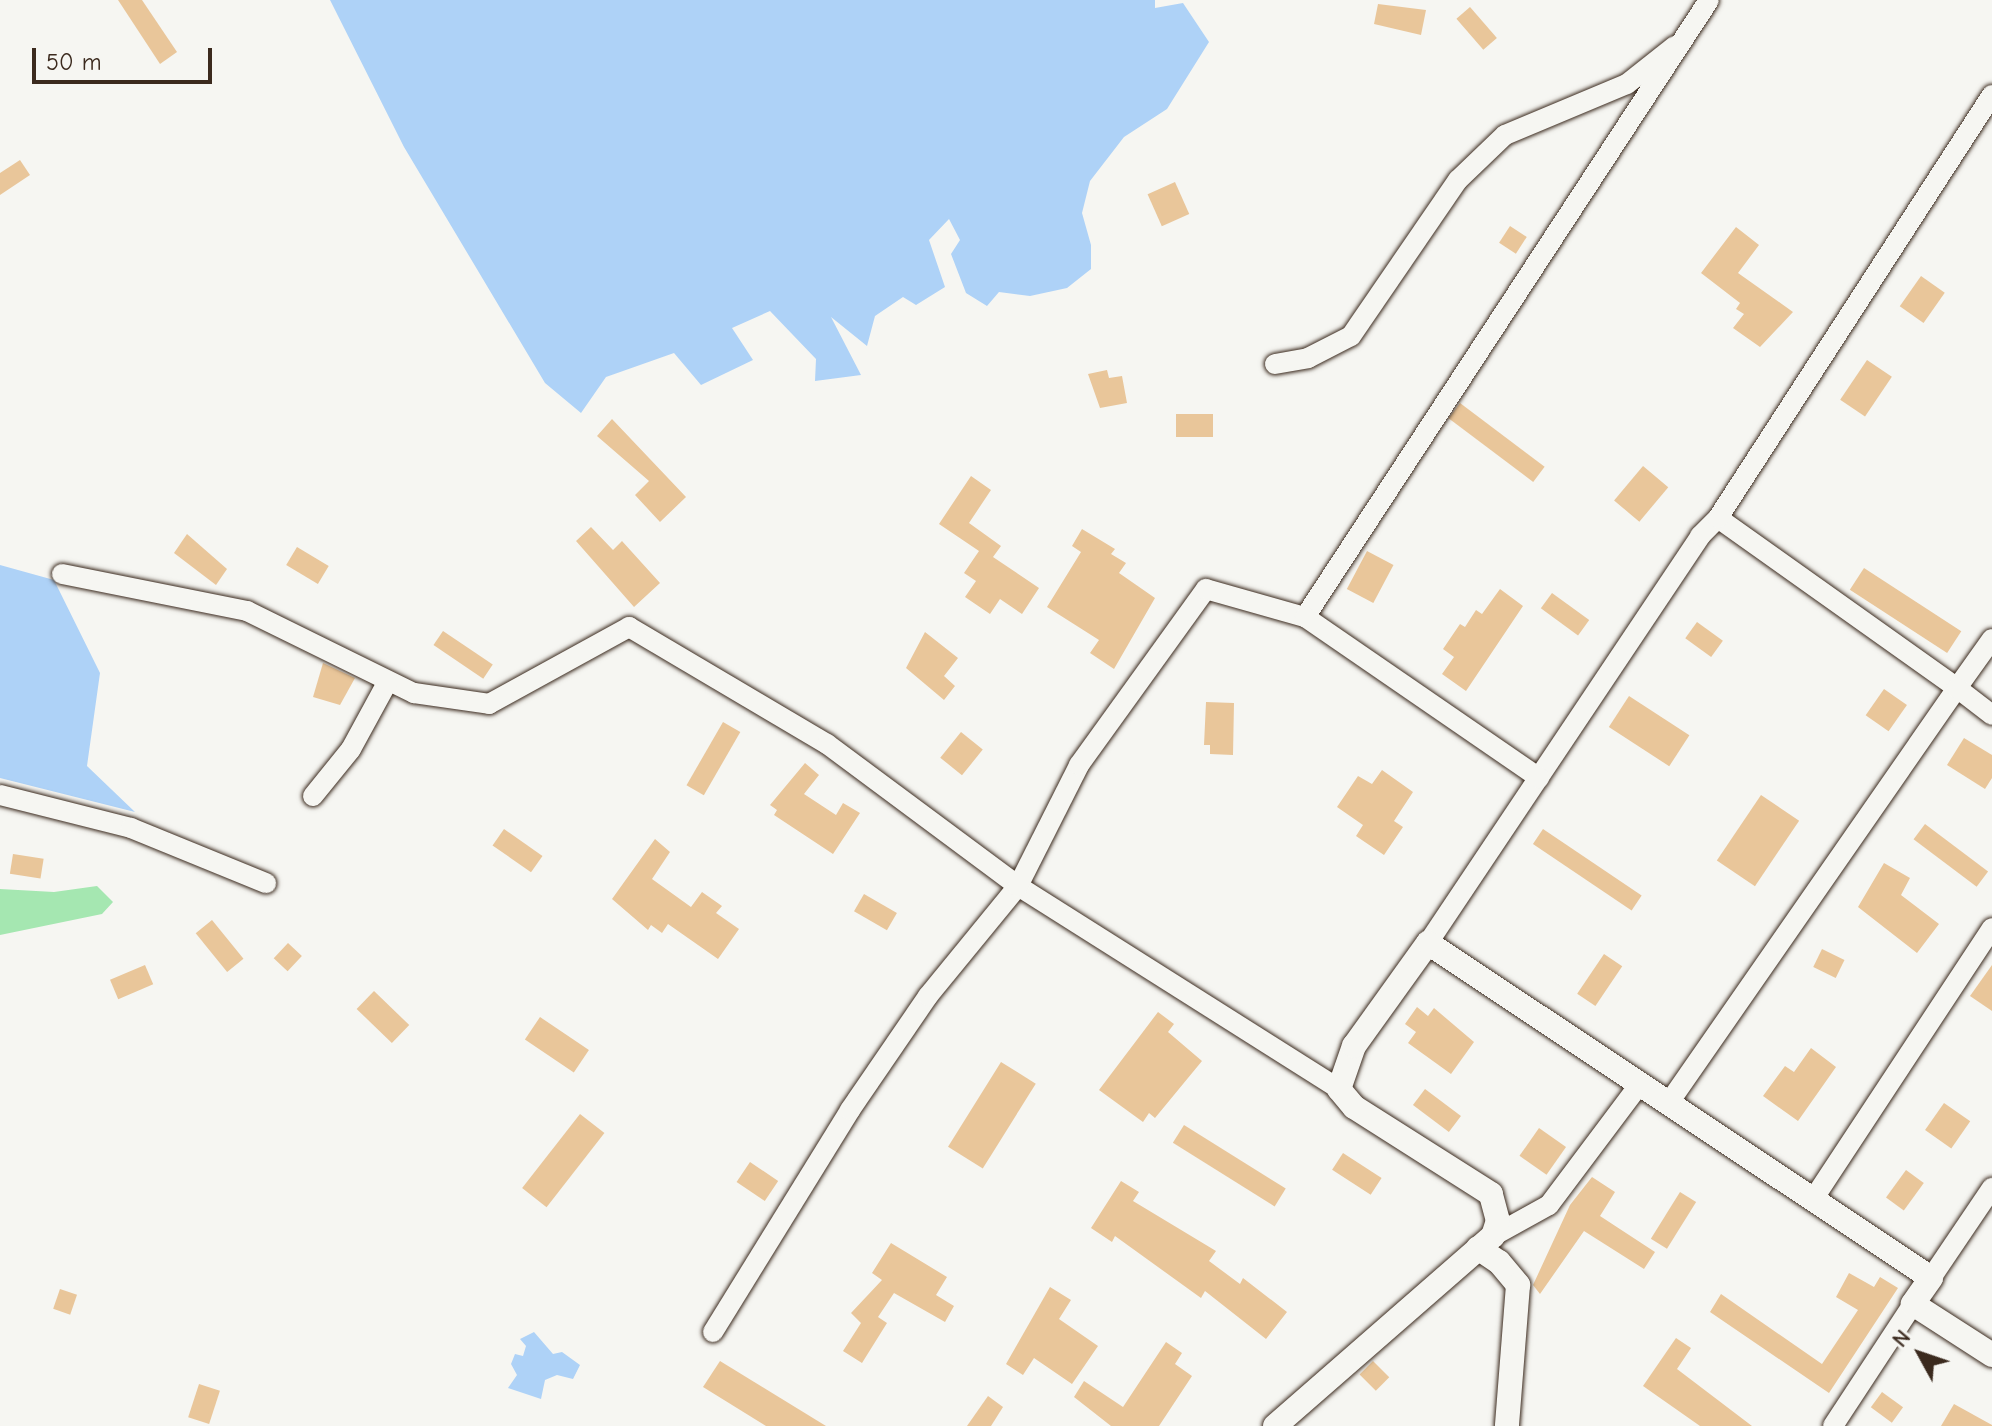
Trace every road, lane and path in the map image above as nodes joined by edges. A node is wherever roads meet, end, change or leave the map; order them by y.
1 (1709, 0) edge
2 (1687, 36) junction
3 (1992, 95) edge
4 (1275, 364) dead end
5 (1718, 518) junction
6 (62, 574) dead end
7 (1305, 617) junction
8 (1992, 639) edge
9 (387, 683) junction
10 (1957, 688) junction
11 (1992, 715) edge
12 (1539, 778) junction
13 (0, 795) edge
14 (313, 796) dead end
15 (266, 883) dead end
16 (1018, 886) junction
17 (1992, 928) edge
18 (1428, 943) junction
19 (1639, 1085) junction
20 (1339, 1089) junction
21 (1668, 1104) junction
22 (1992, 1188) edge
23 (1814, 1198) junction
24 (1486, 1242) junction
25 (1931, 1278) junction
26 (1913, 1304) junction
27 (713, 1332) dead end
28 (1992, 1355) edge
29 (1275, 1426) edge
30 (1507, 1426) edge
31 (1833, 1426) edge

1 - 2 street
2 - 4 street
2 - 7 street
3 - 5 street
5 - 10 street
5 - 12 street
6 - 9 street
7 - 12 street
7 - 16 street
8 - 10 street
9 - 14 street
9 - 16 street
10 - 11 street
10 - 21 street
12 - 18 street
13 - 15 street
16 - 20 street
16 - 27 street
17 - 23 street
18 - 19 street
18 - 20 street
19 - 21 street
19 - 24 street
20 - 24 street
21 - 23 street
22 - 25 street
23 - 25 street
24 - 29 street
24 - 30 street
25 - 26 street
26 - 28 street
26 - 31 street

